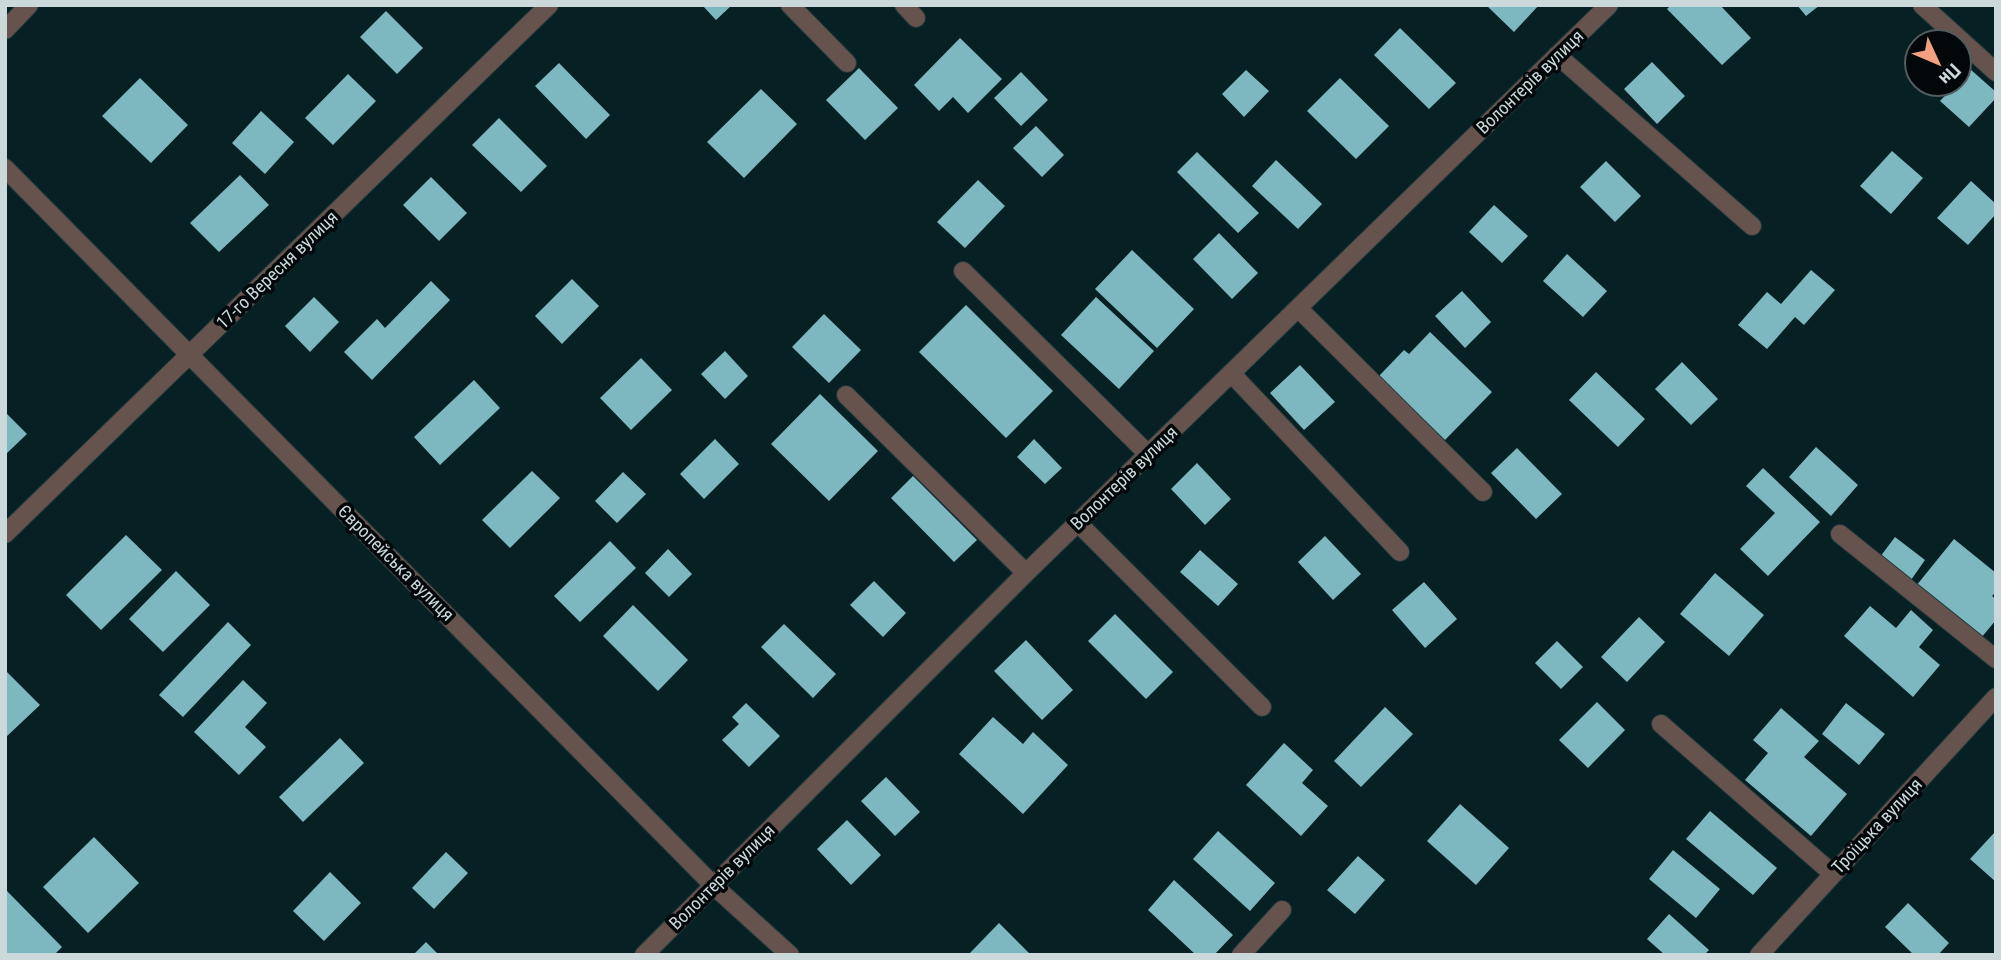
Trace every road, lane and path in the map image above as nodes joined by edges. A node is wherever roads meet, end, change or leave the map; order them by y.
1 (29, 5) edge
2 (549, 5) edge
3 (790, 5) edge
4 (1609, 5) edge
5 (1922, 5) edge
6 (5, 30) edge
7 (1557, 55) junction
8 (847, 63) dead end
9 (1996, 72) edge
10 (5, 168) edge
11 (1752, 226) dead end
12 (963, 271) dead end
13 (1298, 308) junction
14 (191, 354) junction
15 (1231, 373) junction
16 (846, 396) dead end
17 (1149, 454) junction
18 (1483, 492) dead end
19 (1078, 523) junction
20 (5, 534) edge
21 (1840, 534) dead end
22 (1400, 552) dead end
23 (1026, 573) junction
24 (1996, 659) edge
25 (1996, 696) edge
26 (1262, 707) dead end
27 (1661, 724) dead end
28 (1833, 874) junction
29 (714, 886) junction
30 (1282, 910) dead end
31 (644, 955) edge
32 (790, 955) edge
33 (1241, 955) edge
34 (1759, 955) edge

1 - 6 street
2 - 14 street, 17-го Вересня вулиця
3 - 8 street
4 - 7 street, Волонтерів вулиця
5 - 9 street
7 - 11 street
7 - 13 street, Волонтерів вулиця
10 - 14 street, Європейська вулиця
12 - 17 street
13 - 15 street, Волонтерів вулиця
13 - 18 street
14 - 20 street, 17-го Вересня вулиця
14 - 29 street, Європейська вулиця
15 - 17 street, Волонтерів вулиця
15 - 22 street
16 - 23 street
17 - 19 street, Волонтерів вулиця
19 - 23 street, Волонтерів вулиця
19 - 26 street
21 - 24 street
23 - 29 street, Волонтерів вулиця
25 - 28 street, Троїцька вулиця
27 - 28 street
28 - 34 street, Троїцька вулиця
29 - 31 street, Волонтерів вулиця
29 - 32 street, Європейська вулиця
30 - 33 street

